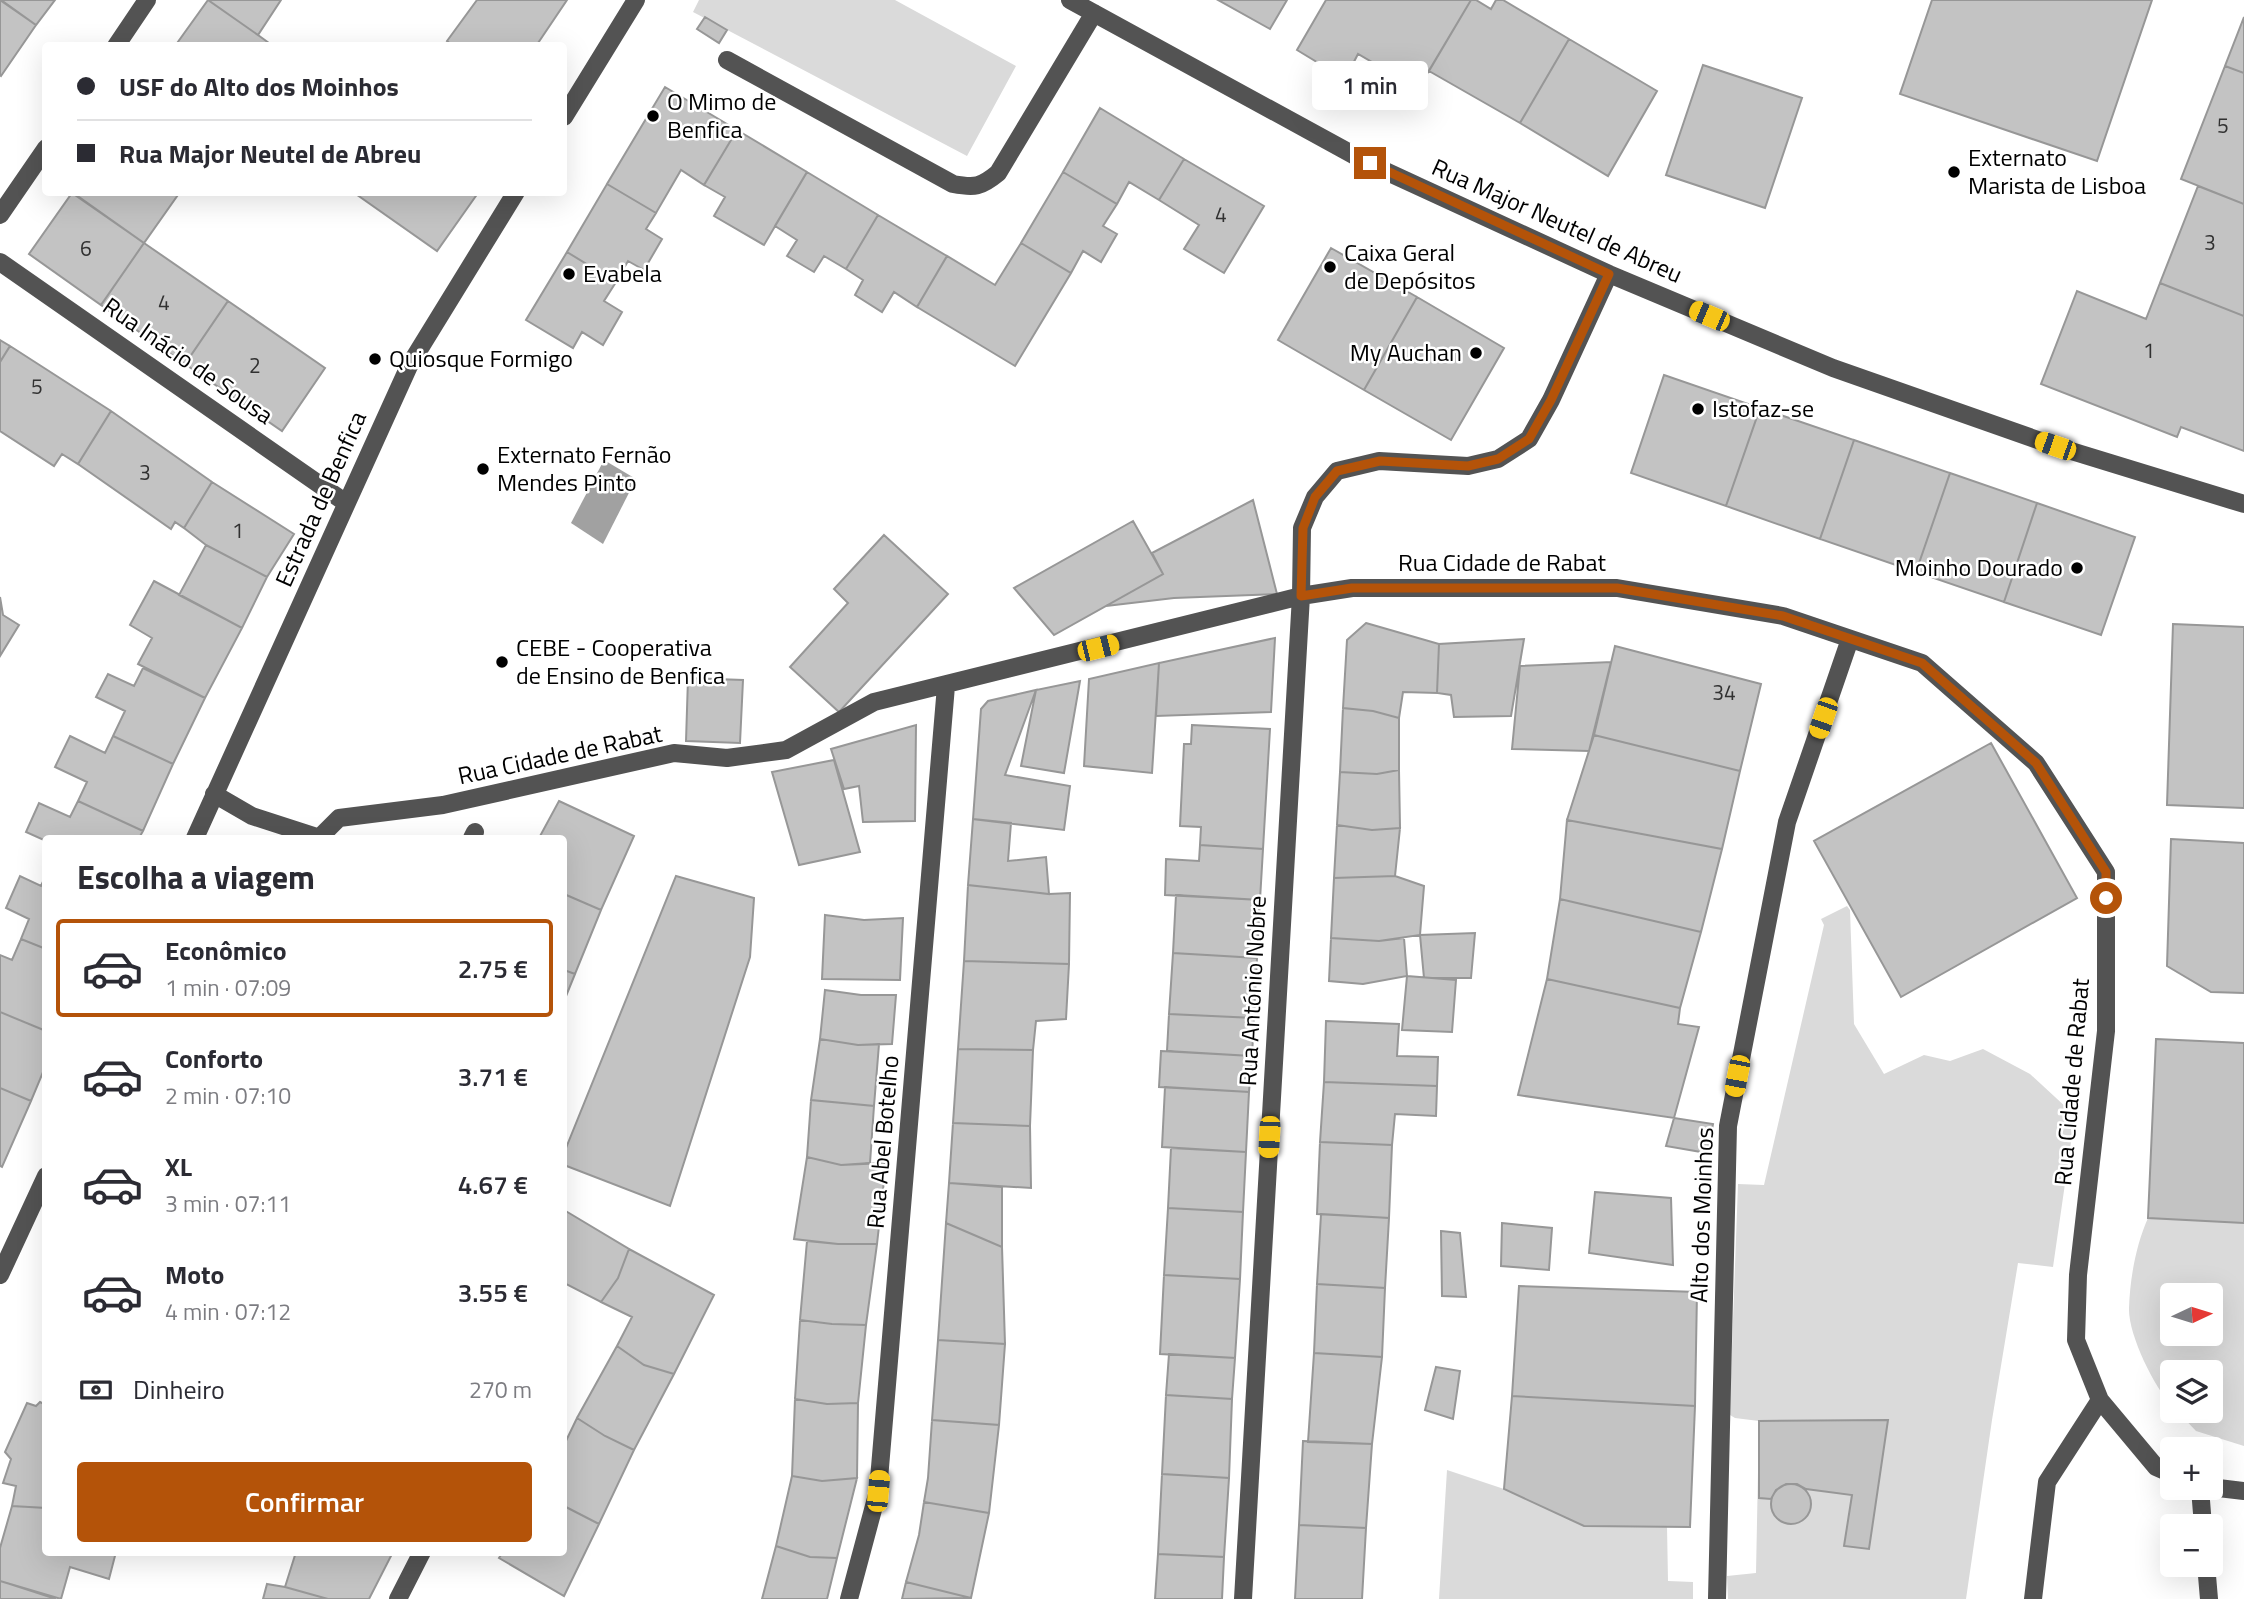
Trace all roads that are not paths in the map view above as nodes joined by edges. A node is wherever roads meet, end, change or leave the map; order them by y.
1 (147, 0) edge
2 (636, 0) edge
3 (1070, 0) edge
4 (1094, 13) junction
5 (119, 42) edge
6 (727, 61) dead end
7 (567, 112) edge
8 (42, 154) edge
9 (514, 196) edge
10 (0, 215) edge
11 (0, 262) edge
12 (1609, 274) junction
13 (346, 502) junction
14 (2244, 504) edge
15 (1301, 596) junction
16 (1850, 639) junction
17 (946, 686) junction
18 (214, 794) junction
19 (196, 835) edge
20 (311, 835) edge
21 (323, 835) edge
22 (42, 1185) edge
23 (0, 1274) edge
24 (2100, 1400) junction
25 (2160, 1469) edge
26 (2223, 1488) edge
27 (2244, 1490) edge
28 (420, 1556) edge
29 (2207, 1577) edge
30 (398, 1599) edge
31 (849, 1599) edge
32 (1243, 1599) edge
33 (1717, 1599) edge
34 (2033, 1599) edge
35 (2209, 1599) edge

1 - 5 street
2 - 7 street
3 - 4 street, Rua Major Neutel de Abreu
4 - 6 street
4 - 12 street, Rua Major Neutel de Abreu
8 - 10 street
9 - 13 street, Estrada de Benfica
11 - 13 street, Rua Inácio de Sousa
12 - 14 street, Rua Major Neutel de Abreu
12 - 15 street, Rua António Nobre
13 - 18 street, Estrada de Benfica
15 - 16 street, Rua Cidade de Rabat
15 - 17 street, Rua Cidade de Rabat
15 - 32 street, Rua António Nobre
16 - 24 street, Rua Cidade de Rabat
16 - 33 street, Alto dos Moinhos
17 - 21 street, Rua Cidade de Rabat
17 - 31 street, Rua Abel Botelho
18 - 19 street, Estrada de Benfica
18 - 20 street, Rua Cidade de Rabat
22 - 23 street
24 - 25 street, Rua Cidade de Rabat
24 - 34 street
26 - 27 street
28 - 30 street
29 - 35 street

